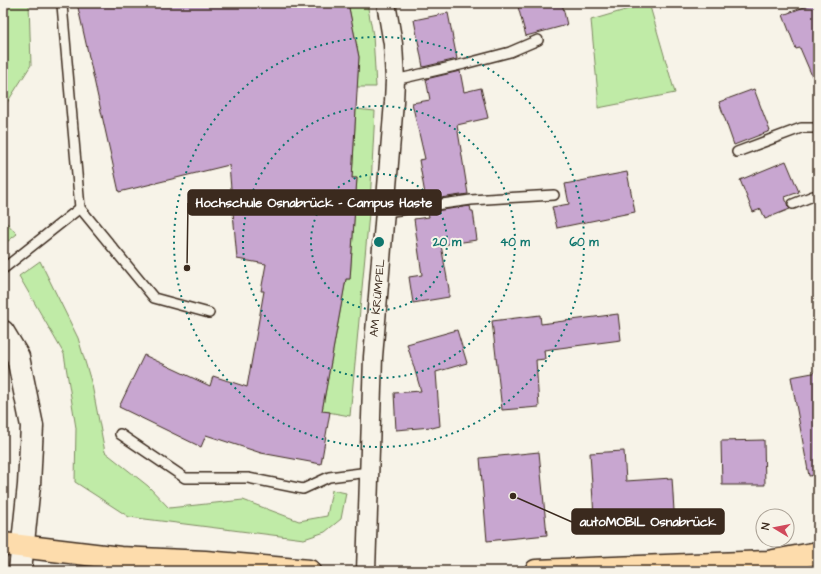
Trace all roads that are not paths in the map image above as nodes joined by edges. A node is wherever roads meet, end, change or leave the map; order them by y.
1 (386, 3) edge
2 (62, 5) dead end
3 (538, 40) dead end
4 (394, 80) junction
5 (818, 128) edge
6 (738, 152) dead end
7 (554, 195) dead end
8 (818, 196) edge
9 (793, 204) dead end
10 (80, 208) junction
11 (385, 212) junction
12 (3, 269) edge
13 (209, 313) dead end
14 (3, 332) edge
15 (120, 434) dead end
16 (369, 472) junction
17 (13, 545) edge
18 (818, 553) edge
19 (20, 571) edge
20 (308, 571) edge
21 (366, 571) edge
22 (536, 571) edge

1 - 4 street, AM KRÜMPEL
2 - 10 lane
3 - 4 lane
4 - 11 street, AM KRÜMPEL
5 - 6 lane
7 - 11 lane
8 - 9 lane
10 - 12 lane
10 - 13 lane
11 - 16 street, AM KRÜMPEL
14 - 17 street
15 - 16 lane
16 - 21 street, AM KRÜMPEL
17 - 19 street
17 - 20 main road
18 - 22 main road

